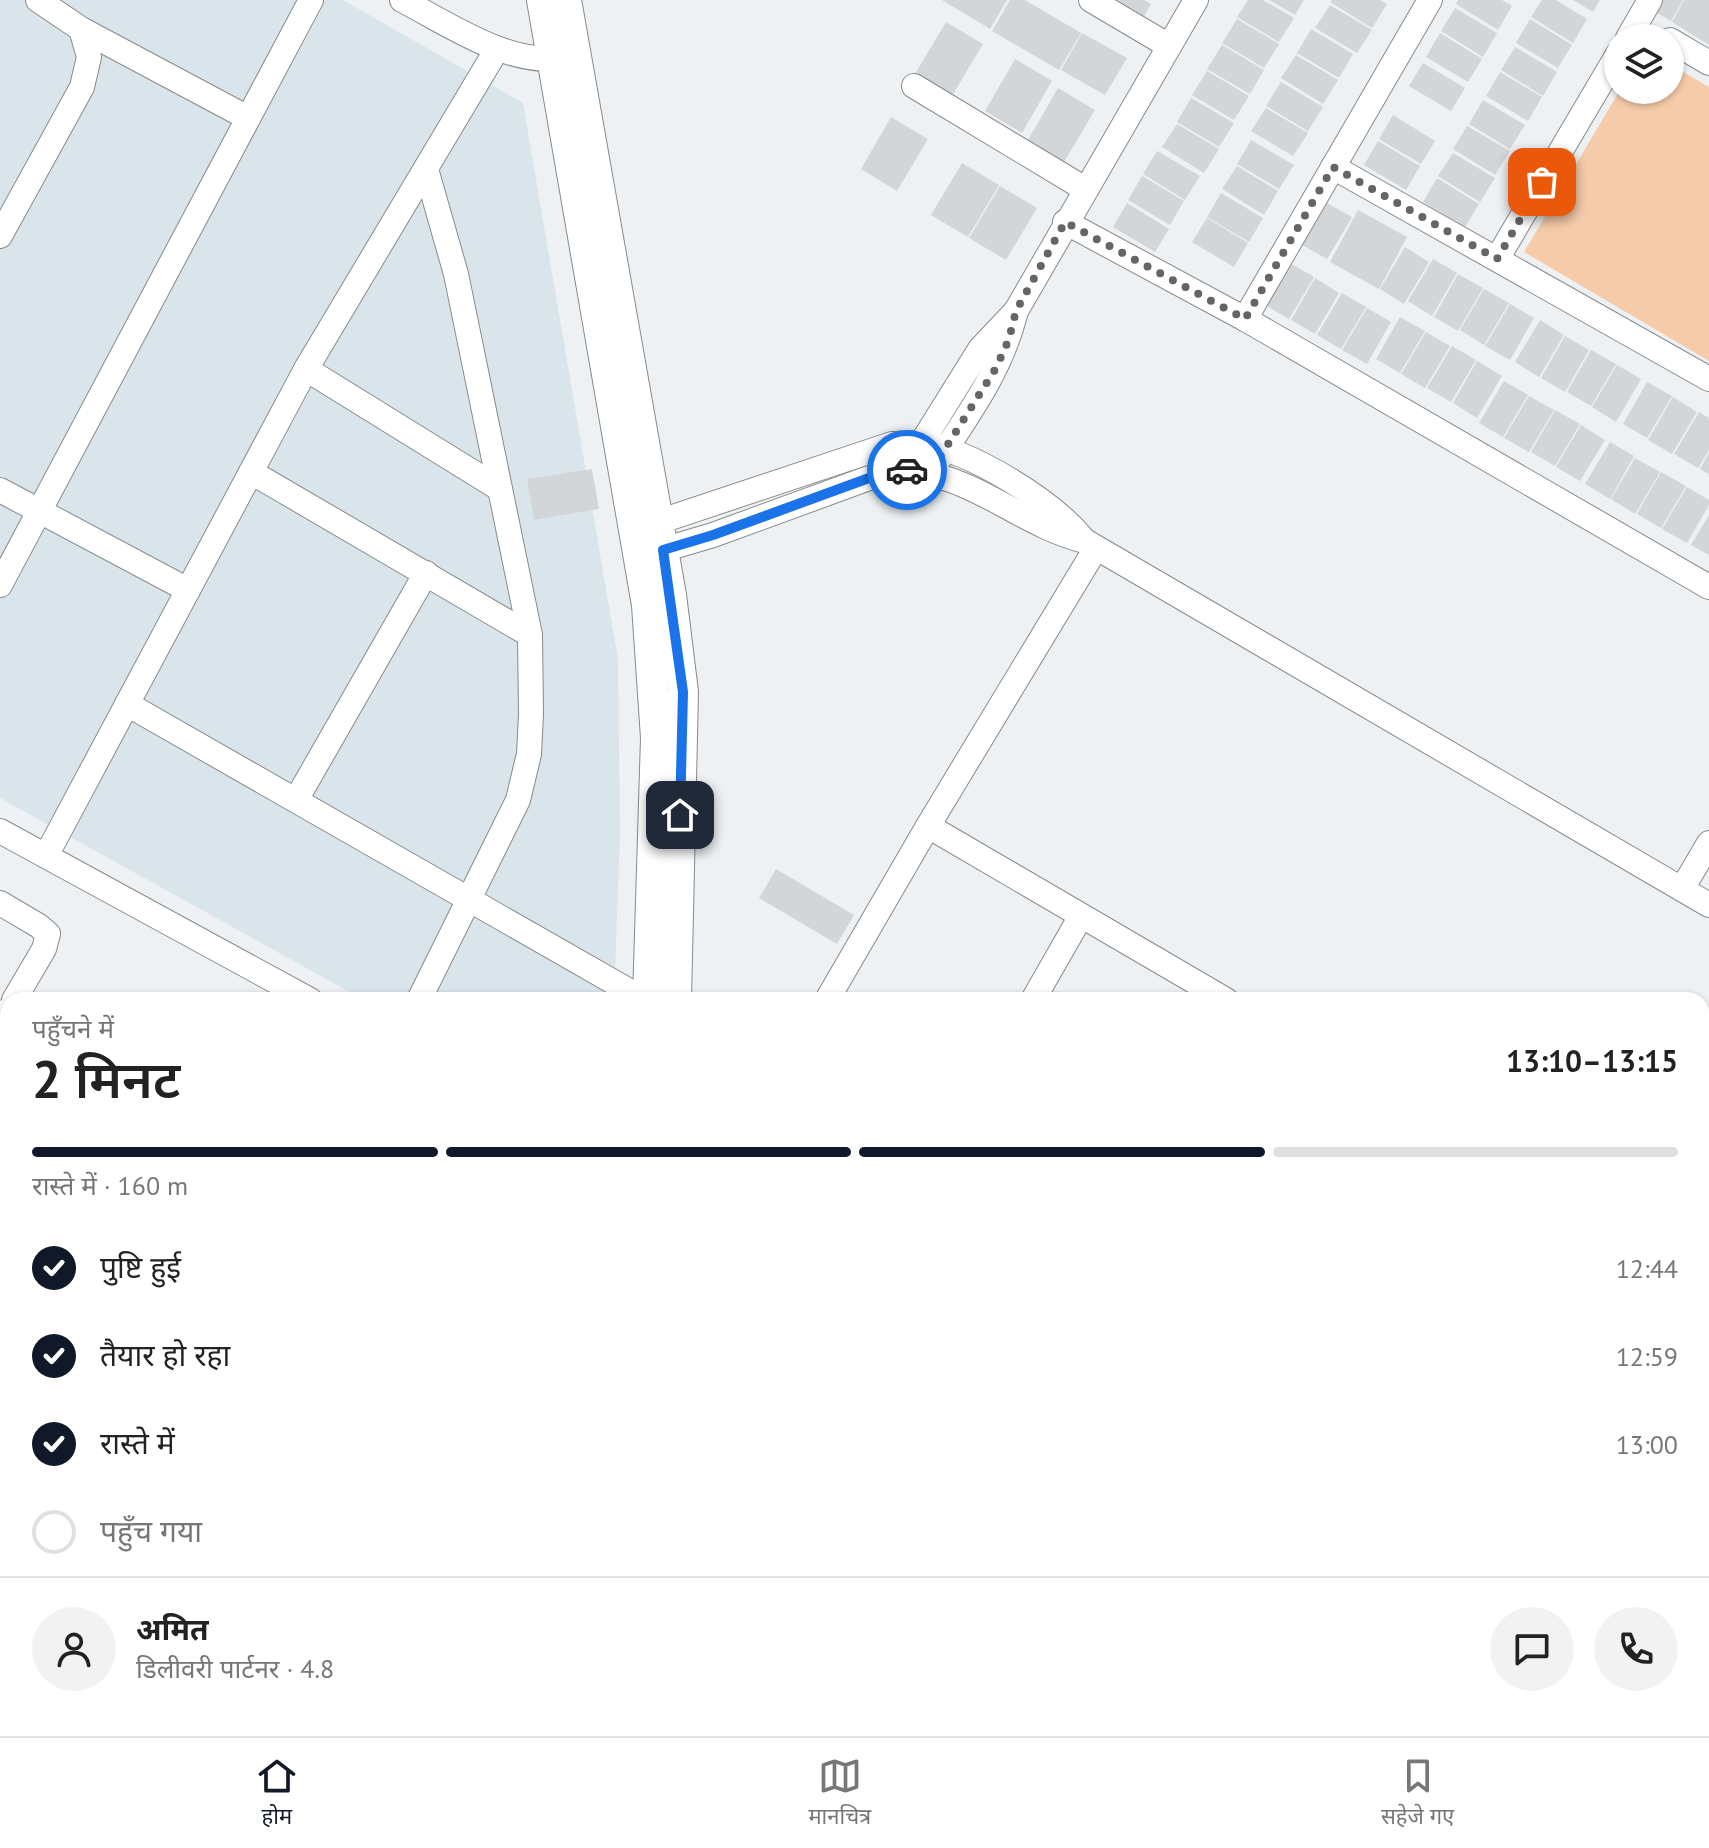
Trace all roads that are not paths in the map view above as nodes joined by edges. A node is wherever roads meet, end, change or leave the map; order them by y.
1 (38, 0) edge
2 (311, 0) edge
3 (402, 0) edge
4 (542, 0) edge
5 (566, 0) edge
6 (1091, 0) edge
7 (1196, 0) edge
8 (1430, 0) edge
9 (81, 29) junction
10 (1169, 46) junction
11 (1684, 48) edge
12 (497, 49) junction
13 (565, 59) junction
14 (1709, 63) edge
15 (1604, 78) edge
16 (914, 86) dead end
17 (248, 118) junction
18 (1333, 167) junction
19 (426, 169) junction
20 (1085, 189) junction
21 (1065, 222) junction
22 (0, 236) edge
23 (1497, 259) junction
24 (1245, 319) junction
25 (306, 369) junction
26 (1709, 379) edge
27 (934, 447) junction
28 (903, 470) junction
29 (251, 472) junction
30 (930, 473) junction
31 (500, 489) junction
32 (0, 490) edge
33 (39, 511) junction
34 (648, 540) junction
35 (1090, 544) junction
36 (426, 573) junction
37 (0, 585) edge
38 (1709, 587) edge
39 (188, 590) junction
40 (530, 635) junction
41 (127, 704) junction
42 (296, 800) junction
43 (928, 826) junction
44 (0, 831) edge
45 (1709, 843) edge
46 (46, 856) junction
47 (1682, 889) junction
48 (470, 899) junction
49 (0, 903) edge
50 (1709, 905) edge
51 (1081, 916) junction
52 (19, 992) edge
53 (295, 992) edge
54 (423, 992) edge
55 (632, 992) edge
56 (646, 992) edge
57 (676, 992) edge
58 (832, 992) edge
59 (1038, 992) edge
60 (1212, 992) edge

1 - 9 street
2 - 17 street
3 - 12 street
4 - 13 main road
5 - 13 main road
6 - 10 street
7 - 10 street
8 - 18 street
9 - 17 street
9 - 22 street
10 - 20 street
11 - 14 street
12 - 13 street
12 - 19 street
13 - 34 main road
15 - 23 street
16 - 20 street
17 - 33 street
18 - 23 street
18 - 24 street
19 - 25 street
19 - 31 street
20 - 21 street
21 - 24 street
21 - 27 street
23 - 26 street
24 - 38 street
25 - 29 street
25 - 31 street
27 - 28 street
27 - 30 street
27 - 34 street
27 - 35 street
28 - 30 street
28 - 34 street
29 - 36 street
29 - 39 street
30 - 35 street
31 - 40 street
32 - 33 street
33 - 37 street
33 - 39 street
34 - 56 main road
34 - 57 main road
35 - 43 street
35 - 47 street
36 - 40 street
36 - 42 street
39 - 41 street
40 - 48 street
41 - 42 street
41 - 46 street
42 - 48 street
43 - 51 street
43 - 58 street
44 - 46 street
45 - 47 street
46 - 53 street
47 - 50 street
48 - 54 street
48 - 55 street
49 - 52 street
51 - 59 street
51 - 60 street

